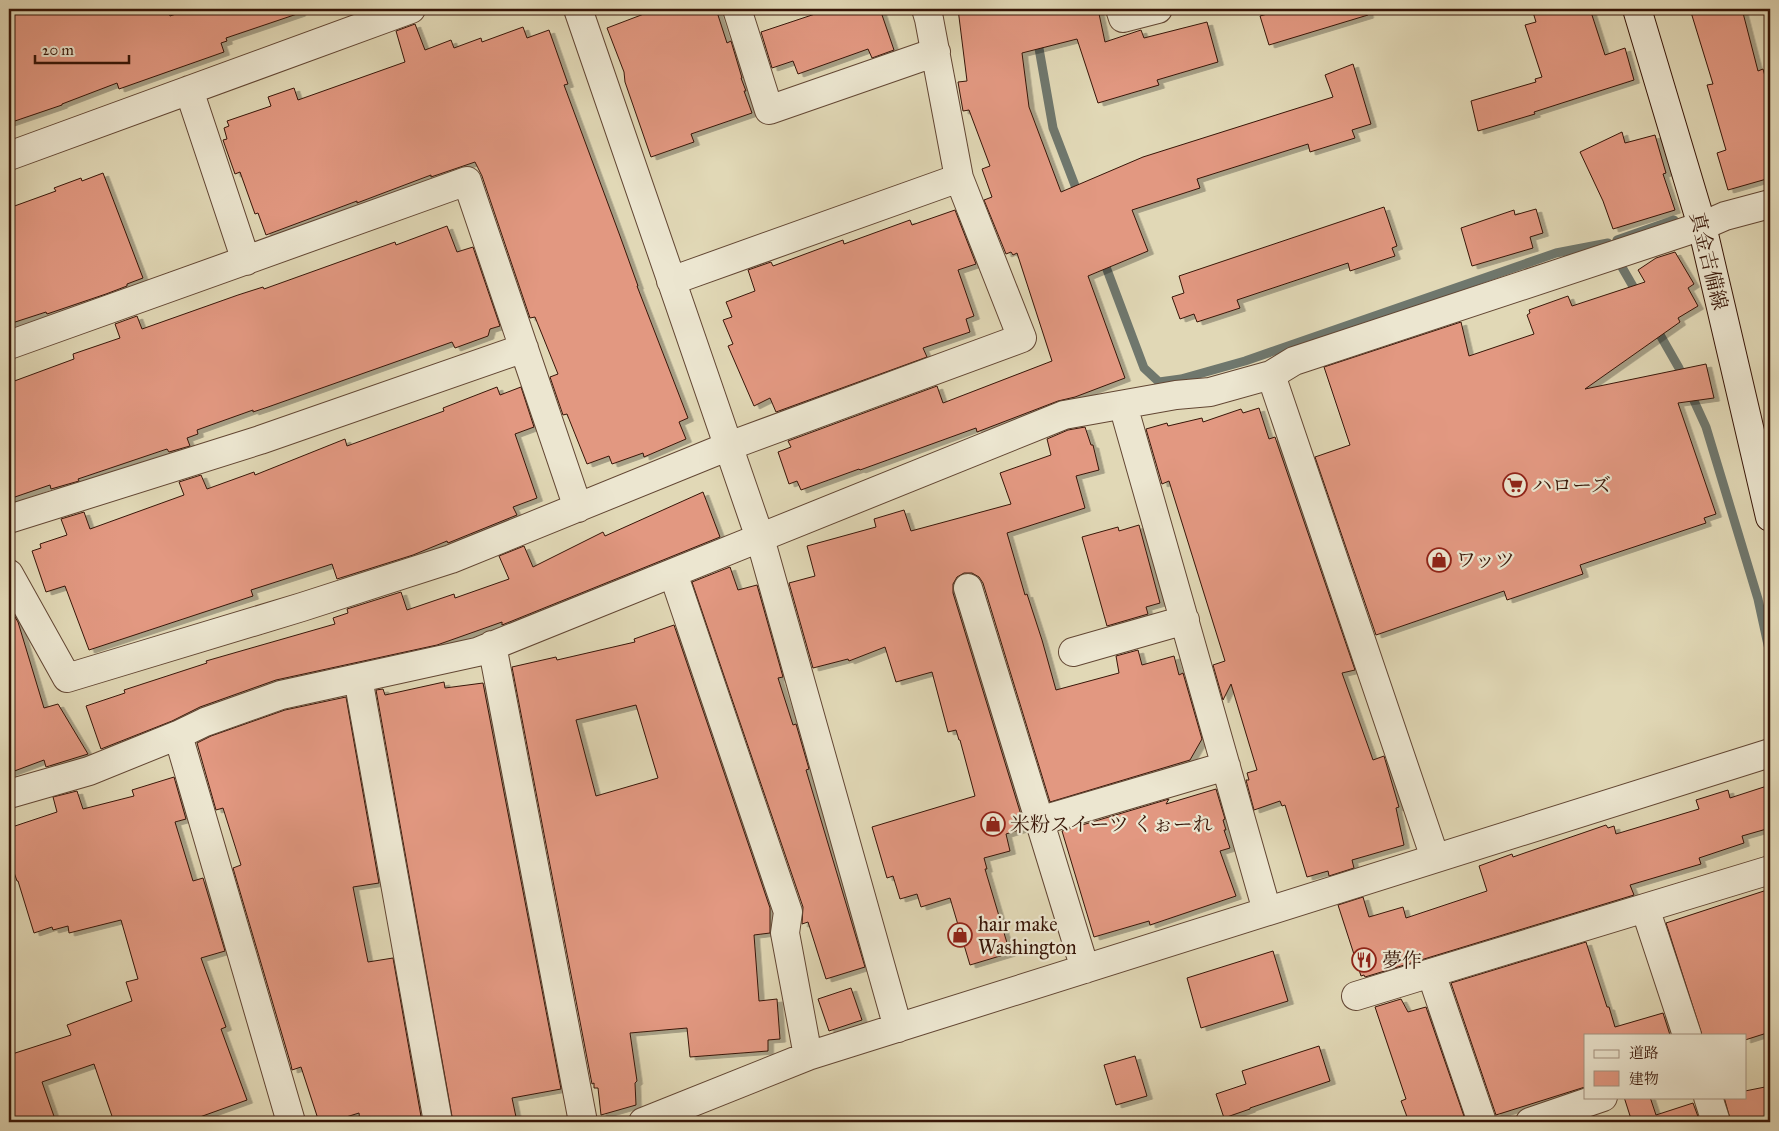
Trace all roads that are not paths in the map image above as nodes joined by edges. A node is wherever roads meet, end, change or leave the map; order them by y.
1 (411, 9) edge
2 (578, 9) edge
3 (737, 9) edge
4 (926, 9) edge
5 (1120, 9) edge
6 (1158, 9) edge
7 (1637, 9) edge
8 (936, 52) junction
9 (189, 90) junction
10 (9, 156) edge
11 (960, 178) junction
12 (1770, 204) edge
13 (1702, 226) junction
14 (246, 260) junction
15 (671, 281) junction
16 (9, 345) edge
17 (524, 348) junction
18 (1271, 376) junction
19 (1123, 405) junction
20 (729, 446) junction
21 (578, 508) junction
22 (1770, 517) edge
23 (9, 519) edge
24 (760, 538) junction
25 (673, 573) junction
26 (9, 574) edge
27 (968, 588) dead end
28 (1185, 620) junction
29 (492, 645) junction
30 (1073, 652) dead end
31 (358, 678) junction
32 (178, 735) junction
33 (1770, 754) edge
34 (1226, 766) junction
35 (9, 794) edge
36 (1039, 821) junction
37 (1435, 858) junction
38 (1770, 870) edge
39 (1645, 908) junction
40 (1267, 911) junction
41 (1085, 969) junction
42 (1431, 973) junction
43 (1356, 996) dead end
44 (898, 1028) junction
45 (1687, 1034) edge
46 (808, 1056) junction
47 (1600, 1098) edge
48 (1708, 1098) edge
49 (291, 1122) edge
50 (438, 1122) edge
51 (583, 1122) edge
52 (643, 1122) edge
53 (1482, 1122) edge
54 (1530, 1122) edge
55 (1716, 1122) edge

1 - 9 street
2 - 15 street
3 - 8 street
4 - 8 street
5 - 6 street
7 - 13 street, 真金吉備線
8 - 11 street
9 - 10 street
9 - 14 street
11 - 15 street
11 - 20 street
12 - 13 street
13 - 18 street
13 - 22 street, 真金吉備線
14 - 16 street
14 - 17 street
15 - 20 street
17 - 21 street
17 - 23 street
18 - 19 street
18 - 37 street
19 - 24 street
19 - 28 street
20 - 21 street
20 - 24 street
21 - 26 street
24 - 25 street
24 - 44 street
25 - 29 street
25 - 46 street
27 - 36 street
28 - 30 street
28 - 34 street
29 - 31 street
29 - 51 street
31 - 32 street
31 - 50 street
32 - 35 street
32 - 49 street
33 - 37 street
34 - 36 street
34 - 40 street
36 - 41 street
37 - 40 street
38 - 39 street
39 - 42 street
39 - 45 street
40 - 41 street
41 - 44 street
42 - 43 street
42 - 53 street
44 - 46 street
46 - 52 street
47 - 54 street
48 - 55 street

